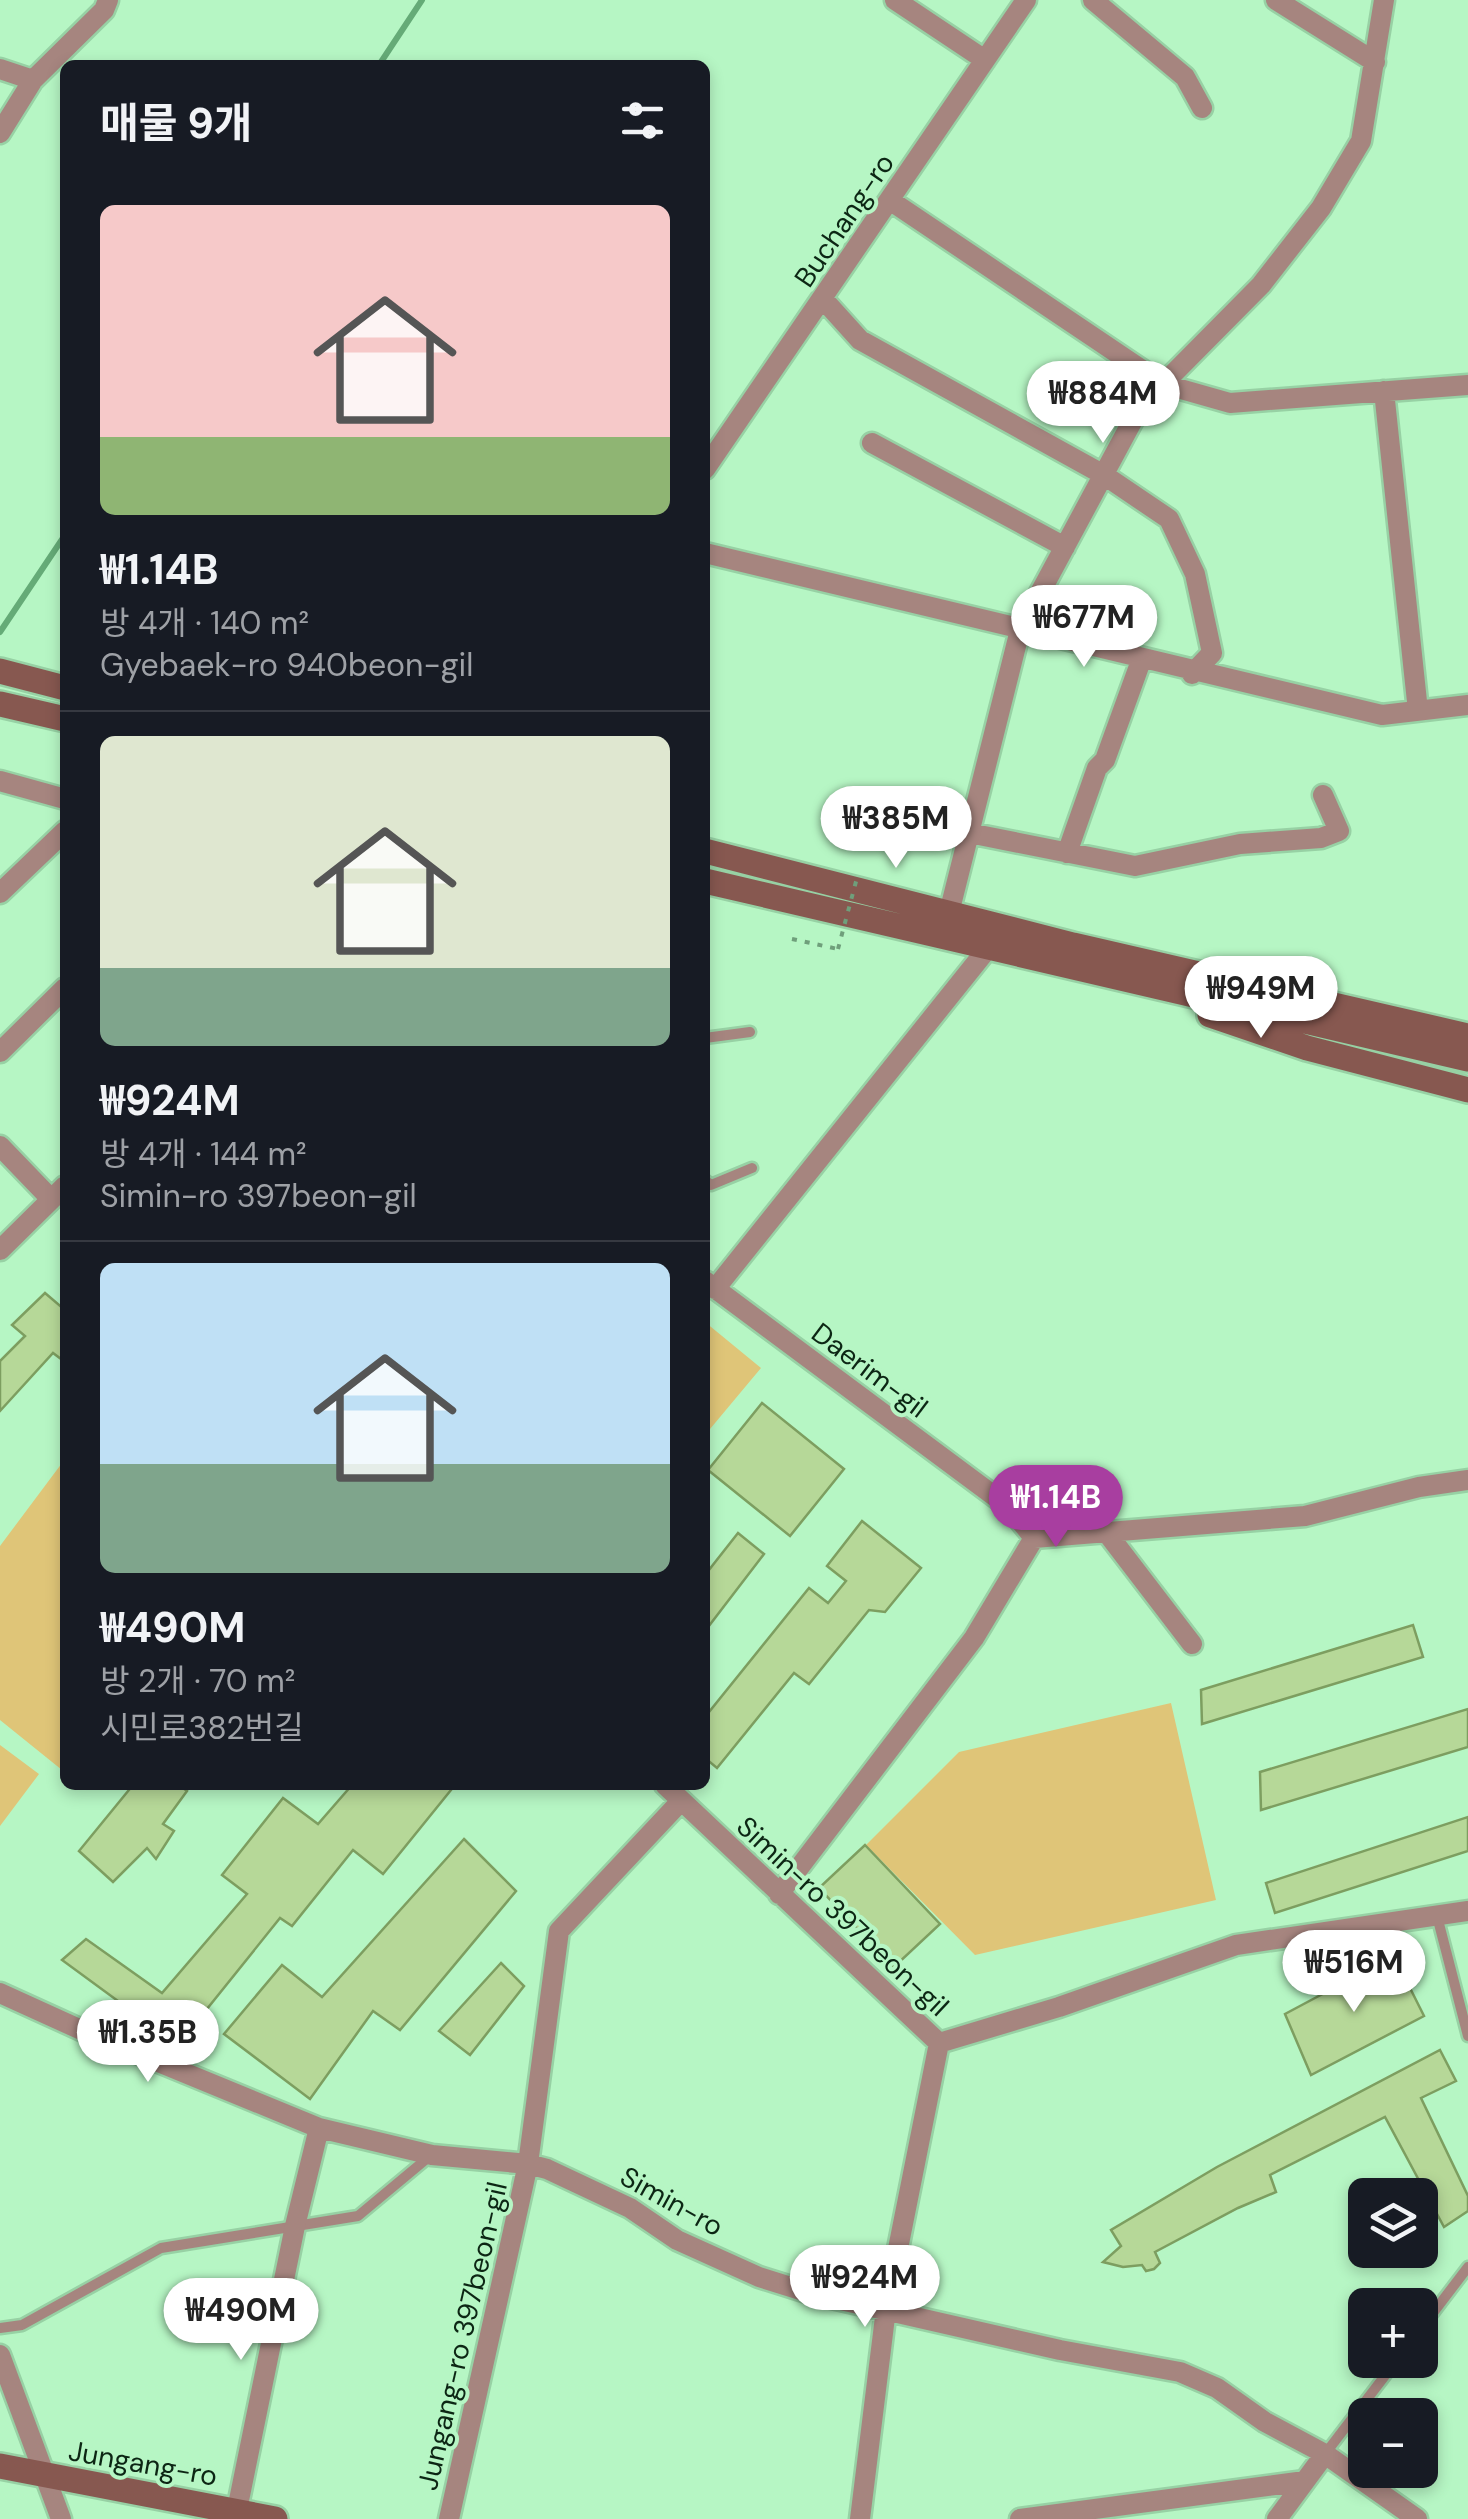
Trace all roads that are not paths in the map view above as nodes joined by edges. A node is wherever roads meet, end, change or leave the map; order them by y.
1 (108, 0) edge
2 (895, 0) edge
3 (1026, 0) edge
4 (1093, 0) edge
5 (1276, 0) edge
6 (1384, 0) edge
7 (985, 60) junction
8 (1375, 62) junction
9 (0, 68) edge
10 (34, 80) junction
11 (1202, 108) dead end
12 (0, 133) edge
13 (890, 201) junction
14 (823, 299) junction
15 (1163, 384) junction
16 (1468, 385) edge
17 (1384, 392) junction
18 (872, 444) dead end
19 (710, 462) edge
20 (1104, 475) junction
21 (1064, 547) junction
22 (710, 554) edge
23 (1020, 630) junction
24 (1142, 658) junction
25 (0, 671) edge
26 (1194, 672) junction
27 (60, 687) edge
28 (0, 704) edge
29 (1468, 705) edge
30 (1418, 711) junction
31 (60, 718) edge
32 (0, 782) edge
33 (1323, 794) dead end
34 (60, 798) edge
35 (969, 833) junction
36 (60, 836) edge
37 (710, 853) edge
38 (1067, 853) junction
39 (710, 882) edge
40 (0, 893) edge
41 (949, 913) junction
42 (988, 948) junction
43 (1070, 956) junction
44 (60, 993) edge
45 (1468, 1023) edge
46 (750, 1032) dead end
47 (1468, 1036) edge
48 (710, 1037) edge
49 (0, 1052) edge
50 (1468, 1060) edge
51 (1468, 1090) edge
52 (0, 1146) edge
53 (752, 1168) dead end
54 (710, 1184) edge
55 (58, 1192) edge
56 (0, 1250) edge
57 (710, 1285) edge
58 (1468, 1480) edge
59 (1107, 1533) junction
60 (1034, 1538) junction
61 (1192, 1644) dead end
62 (670, 1790) edge
63 (681, 1801) junction
64 (780, 1894) junction
65 (1468, 1911) edge
66 (1437, 1915) junction
67 (0, 1993) edge
68 (1468, 2036) edge
69 (939, 2043) junction
70 (319, 2128) junction
71 (432, 2155) junction
72 (528, 2164) junction
73 (295, 2226) junction
74 (1468, 2267) edge
75 (1438, 2306) edge
76 (886, 2309) junction
77 (0, 2328) edge
78 (0, 2354) edge
79 (1383, 2378) edge
80 (1325, 2454) junction
81 (0, 2466) edge
82 (44, 2476) junction
83 (1305, 2481) junction
84 (237, 2510) junction
85 (61, 2519) edge
86 (275, 2519) edge
87 (449, 2519) edge
88 (860, 2519) edge
89 (1020, 2519) edge
90 (1278, 2519) edge
91 (1416, 2519) edge

1 - 10 street
2 - 7 street
3 - 7 street, Buchang-ro
4 - 11 street
5 - 8 street
6 - 8 street
7 - 13 street, Buchang-ro
8 - 15 street
9 - 10 street
10 - 12 street
13 - 14 street, Buchang-ro
13 - 15 street
14 - 19 street, Buchang-ro
14 - 20 street
15 - 17 street
15 - 20 street
16 - 17 street
17 - 30 street
18 - 21 street
20 - 21 street
20 - 26 street
21 - 23 street
22 - 23 street
23 - 24 street
23 - 35 street
24 - 26 street
24 - 38 street
25 - 27 street
26 - 30 street
28 - 31 street
29 - 30 street
32 - 34 street
33 - 38 street
35 - 38 street
35 - 41 street
36 - 40 street
37 - 41 street
39 - 42 street
41 - 43 street
42 - 43 street
42 - 57 street, Daerim-gil
43 - 45 street
43 - 47 street
43 - 50 street
43 - 51 street
44 - 49 street
46 - 48 lane
52 - 55 street
53 - 54 lane
55 - 56 street
57 - 60 street, Daerim-gil
58 - 59 street
59 - 60 street
59 - 61 street
60 - 64 street
62 - 63 street, Simin-ro 397beon-gil
63 - 64 street, Simin-ro 397beon-gil
63 - 72 street, Jungang-ro 397beon-gil
64 - 69 street, Simin-ro 397beon-gil
65 - 66 street
66 - 68 lane
66 - 69 street
67 - 70 street, Simin-ro
69 - 76 street, Simin-ro 397beon-gil
70 - 71 street, Simin-ro
70 - 73 street
71 - 72 street, Simin-ro
71 - 73 lane
72 - 76 street, Simin-ro
72 - 87 street, Jungang-ro 397beon-gil
73 - 77 lane
73 - 84 street
74 - 75 lane
76 - 80 street, Simin-ro
76 - 88 street, Simin-ro 397beon-gil
78 - 82 street
79 - 80 lane
80 - 83 street
80 - 91 street, Simin-ro
81 - 82 street, Jungang-ro
82 - 84 street, Jungang-ro
82 - 85 street
83 - 89 street
83 - 90 street
84 - 86 street, Jungang-ro

